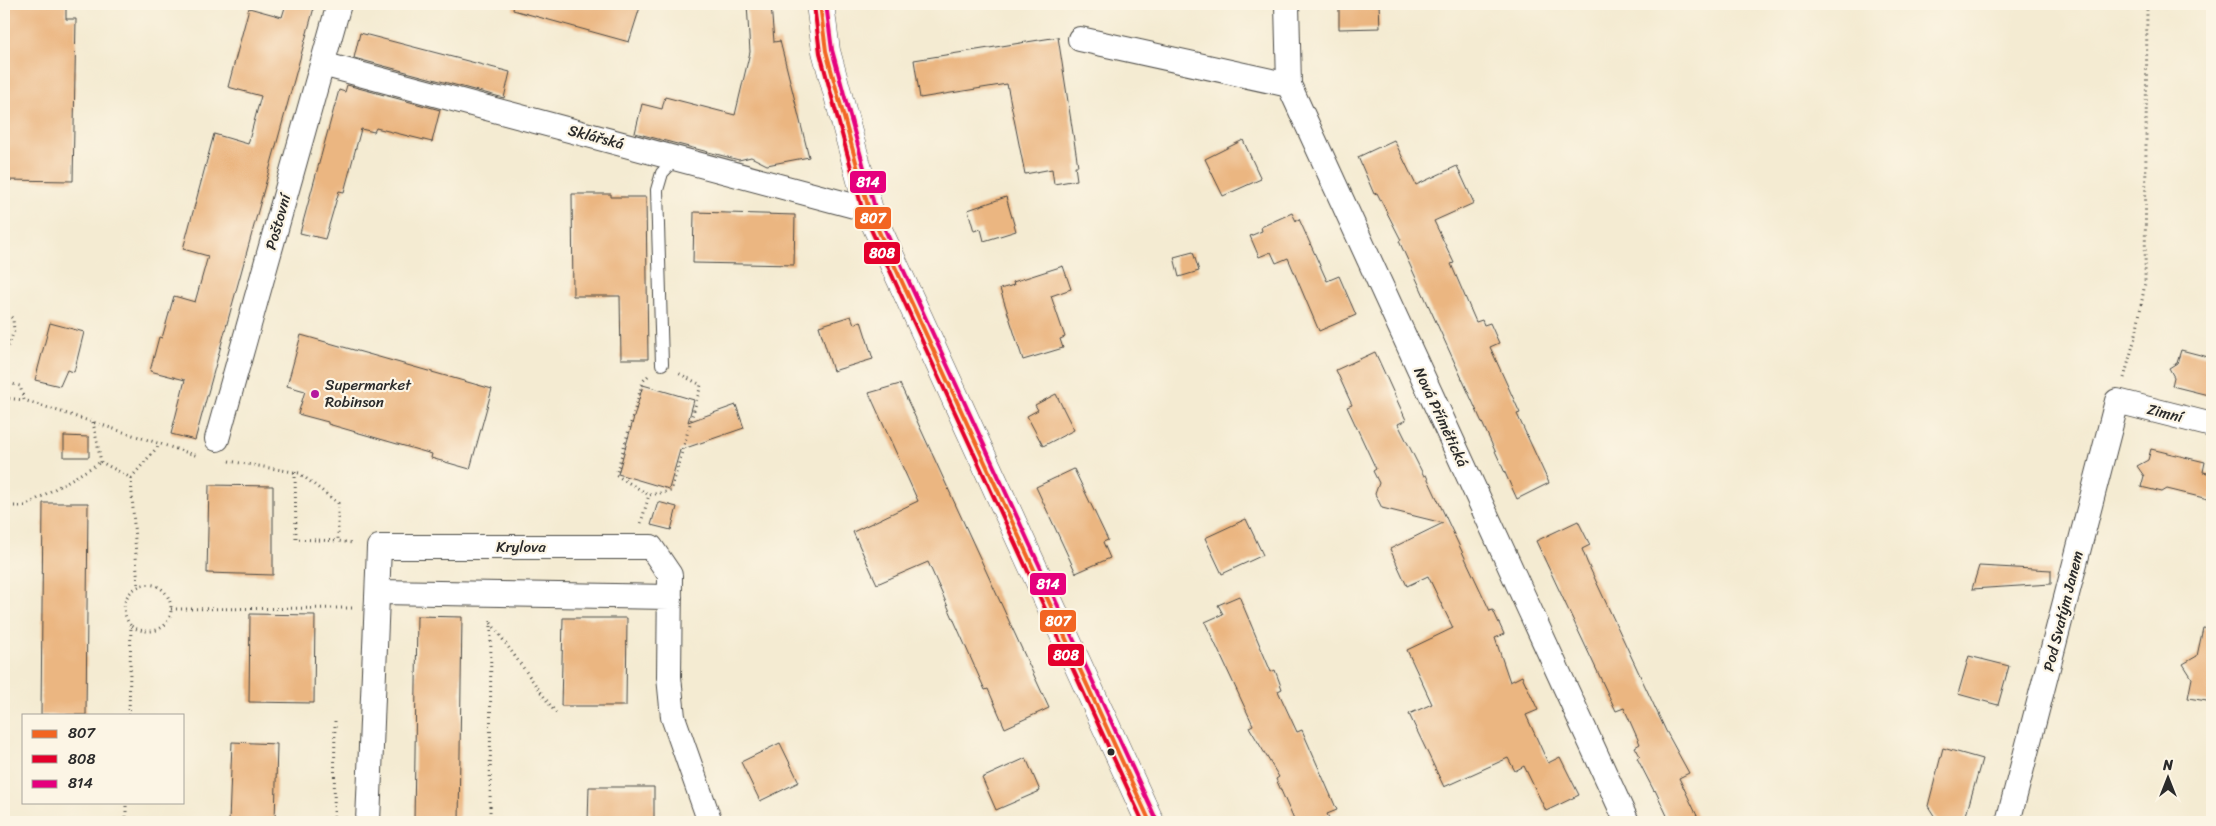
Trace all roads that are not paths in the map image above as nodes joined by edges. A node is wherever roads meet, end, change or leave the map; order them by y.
1 (340, 4) edge
2 (820, 4) edge
3 (1287, 4) edge
4 (1080, 39) dead end
5 (322, 64) junction
6 (1289, 85) junction
7 (676, 158) junction
8 (869, 210) junction
9 (662, 364) road end
10 (2117, 401) joint
11 (2212, 425) edge
12 (217, 440) dead end
13 (670, 597) junction
14 (378, 600) junction
15 (368, 822) edge
16 (710, 822) edge
17 (1150, 822) edge
18 (1627, 822) edge
19 (2008, 822) edge

1 - 5 street, Poštovní
2 - 8 main road
3 - 6 street, Nová Přímětická
4 - 6 street
5 - 7 street, Sklářská
5 - 12 street, Poštovní
6 - 18 street, Nová Přímětická
7 - 8 street, Sklářská
7 - 9 lane
8 - 17 main road
10 - 11 street, Zimní
10 - 19 street, Pod Svatým Janem
13 - 14 street
13 - 14 street, Krylova
13 - 16 street, Krylova
14 - 15 street, Krylova

